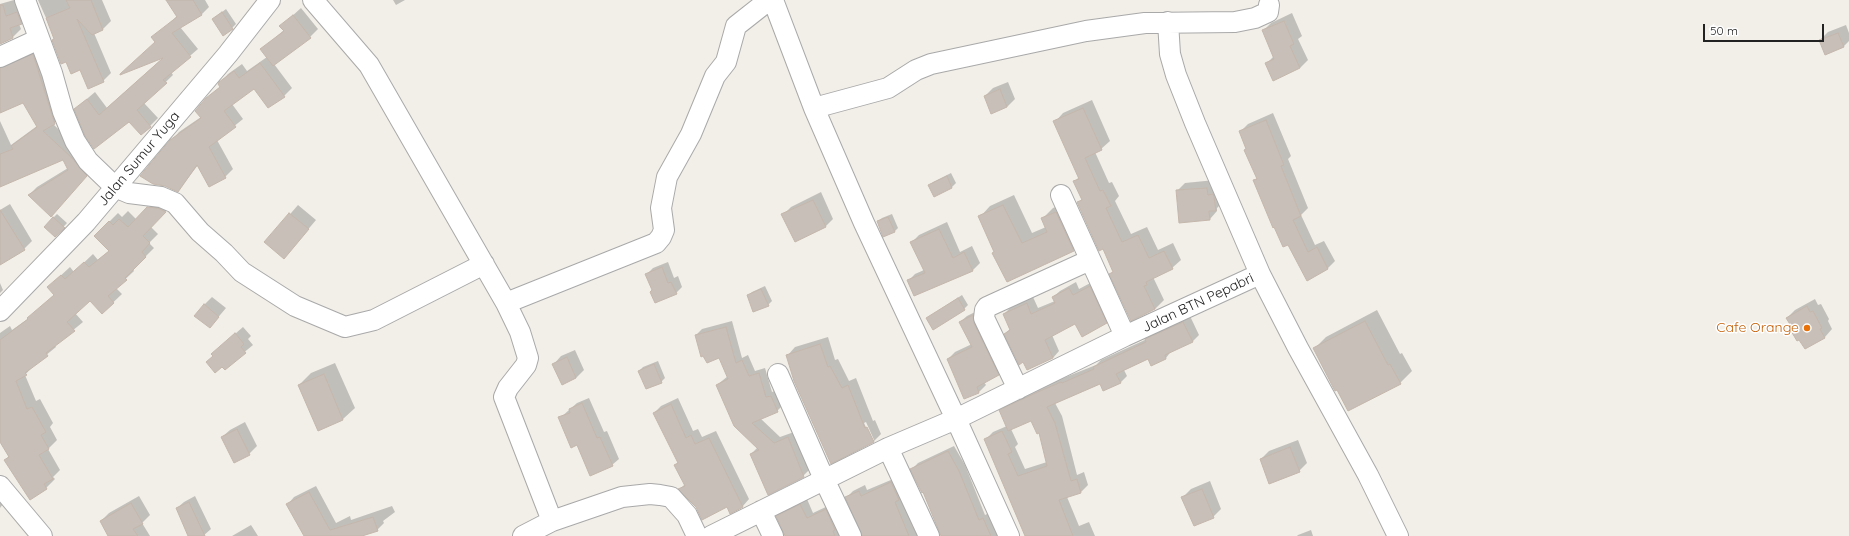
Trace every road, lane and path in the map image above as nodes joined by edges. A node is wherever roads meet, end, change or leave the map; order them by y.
1 (25, 0) edge
2 (270, 0) edge
3 (313, 0) edge
4 (769, 0) edge
5 (773, 0) edge
6 (1269, 4) dead end
7 (1168, 22) junction
8 (39, 39) junction
9 (0, 56) edge
10 (814, 108) junction
11 (115, 188) junction
12 (1061, 195) dead end
13 (1090, 260) junction
14 (484, 264) junction
15 (1260, 274) junction
16 (506, 303) junction
17 (0, 311) edge
18 (1124, 336) junction
19 (778, 374) dead end
20 (1018, 389) junction
21 (956, 419) junction
22 (888, 448) junction
23 (824, 480) junction
24 (0, 486) edge
25 (761, 512) junction
26 (552, 521) junction
27 (42, 536) edge
28 (523, 536) edge
29 (697, 536) edge
30 (711, 536) edge
31 (773, 536) edge
32 (851, 536) edge
33 (929, 536) edge
34 (1009, 536) edge
35 (1398, 536) edge

1 - 8 street
2 - 11 street, Jalan Sumur Yuga
3 - 14 street
4 - 16 street
5 - 10 street
6 - 7 street
7 - 10 street
7 - 15 street
8 - 9 street
8 - 11 street
10 - 21 street
11 - 14 street
11 - 17 street, Jalan Sumur Yuga
12 - 13 street
13 - 18 street
13 - 20 street
14 - 16 street
15 - 18 street, Jalan BTN Pepabri
15 - 35 street, Jalan BTN Pepabri
16 - 26 street
18 - 20 street, Jalan BTN Pepabri
19 - 23 street
20 - 21 street, Jalan BTN Pepabri
21 - 22 street, Jalan BTN Pepabri
21 - 34 street
22 - 23 street, Jalan BTN Pepabri
22 - 33 street
23 - 25 street, Jalan BTN Pepabri
23 - 32 street
24 - 27 street
25 - 30 street, Jalan BTN Pepabri
25 - 31 street
26 - 28 street
26 - 29 street

